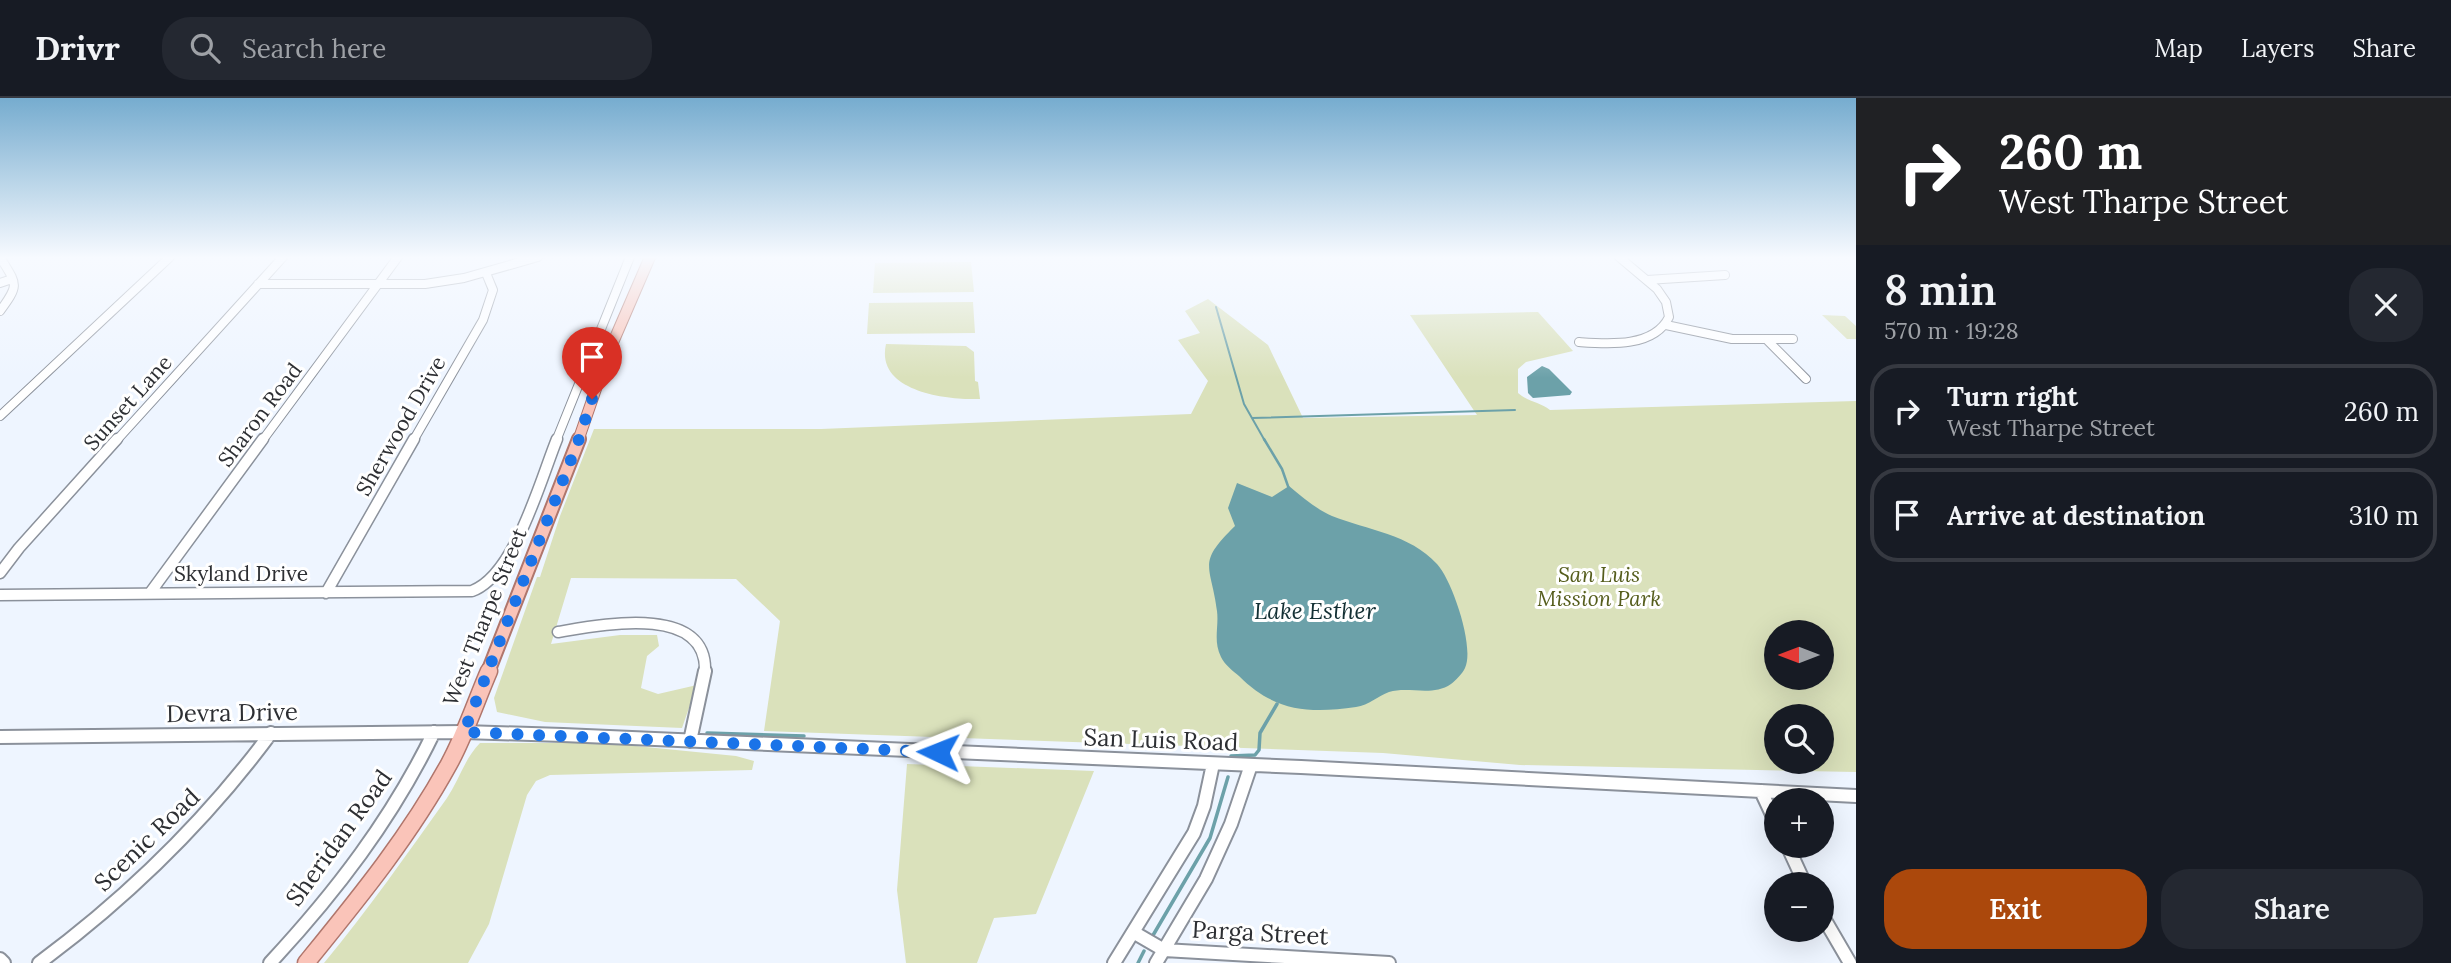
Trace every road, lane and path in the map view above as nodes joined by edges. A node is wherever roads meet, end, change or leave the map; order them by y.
1 (13, 297) edge
2 (127, 297) edge
3 (246, 297) edge
4 (370, 297) edge
5 (491, 297) edge
6 (614, 297) edge
7 (633, 297) edge
8 (1661, 297) edge
9 (0, 311) edge
10 (1666, 325) junction
11 (1793, 339) dead end
12 (1768, 341) junction
13 (1579, 342) dead end
14 (1806, 379) dead end
15 (0, 416) edge
16 (0, 573) edge
17 (150, 593) junction
18 (326, 593) junction
19 (0, 595) edge
20 (558, 632) dead end
21 (434, 732) junction
22 (464, 732) junction
23 (271, 733) junction
24 (0, 737) edge
25 (690, 741) junction
26 (1213, 764) junction
27 (1251, 765) junction
28 (1761, 791) junction
29 (1856, 796) edge
30 (1764, 797) edge
31 (1133, 932) junction
32 (1834, 936) edge
33 (1164, 950) junction
34 (0, 959) edge
35 (4, 963) edge
36 (39, 963) edge
37 (270, 963) edge
38 (306, 963) edge
39 (1114, 963) edge
40 (1156, 963) edge
41 (1389, 963) edge
42 (1850, 963) edge

1 - 9 street
2 - 15 street
3 - 16 street, Sunset Lane
4 - 17 street, Sharon Road
5 - 18 street, Sherwood Drive
6 - 18 street, Skyland Drive
7 - 22 main road, West Tharpe Street
8 - 10 street
10 - 12 street
10 - 13 street
11 - 12 street
12 - 14 street
17 - 18 street, Skyland Drive
17 - 19 street, Skyland Drive
20 - 25 street
21 - 22 street, Devra Drive
21 - 23 street, Devra Drive
21 - 37 street, Sheridan Road
22 - 25 street, San Luis Road
22 - 38 main road, West Tharpe Street
23 - 24 street, Devra Drive
23 - 36 street, Scenic Road
25 - 26 street, San Luis Road
26 - 27 street, San Luis Road
26 - 31 street
27 - 28 street, San Luis Road
27 - 33 street
28 - 29 street, San Luis Road
28 - 30 street
31 - 33 street, Parga Street
31 - 39 street
32 - 42 street
33 - 40 street
33 - 41 street, Parga Street
34 - 35 street

